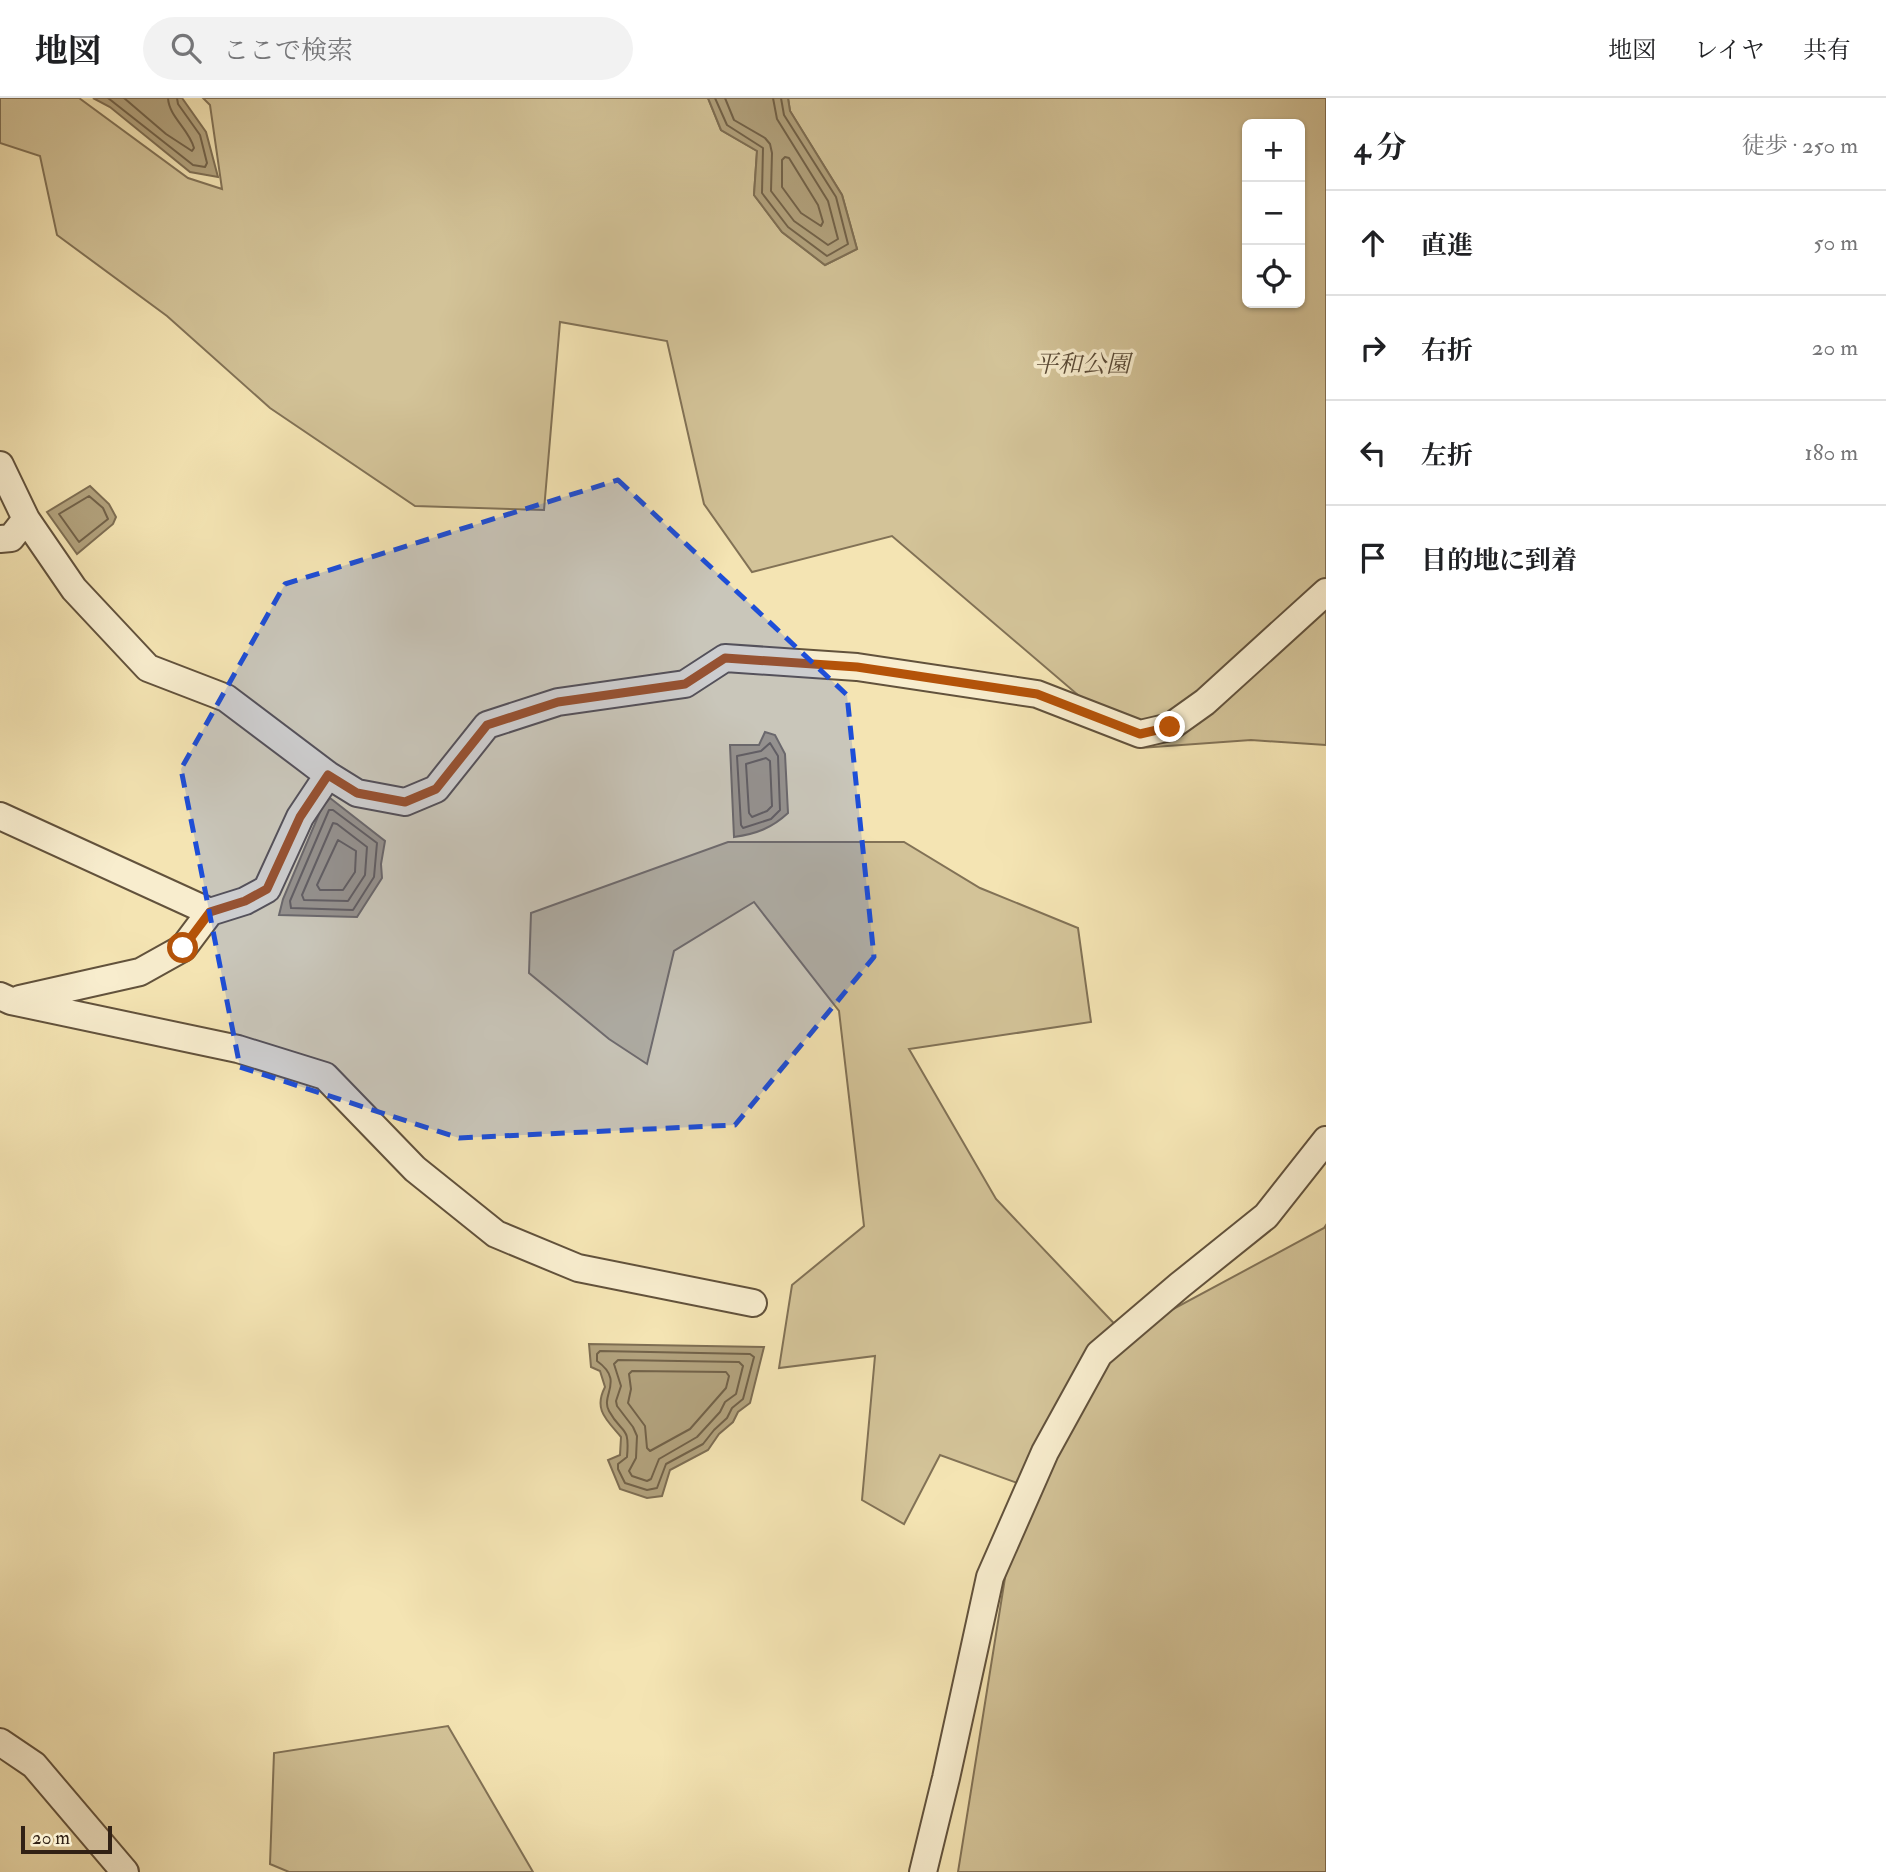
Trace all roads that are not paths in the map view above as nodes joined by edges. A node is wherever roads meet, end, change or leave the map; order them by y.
1 (0, 465) edge
2 (26, 519) junction
3 (0, 540) edge
4 (1326, 592) edge
5 (328, 775) junction
6 (0, 816) edge
7 (210, 912) junction
8 (6, 999) edge
9 (1326, 1140) edge
10 (753, 1303) dead end
11 (0, 1742) edge
12 (125, 1872) edge
13 (923, 1872) edge

1 - 2 street
2 - 3 street
2 - 5 street
4 - 5 street
5 - 7 street
6 - 7 street
7 - 8 street
8 - 10 street
9 - 13 street
11 - 12 street

